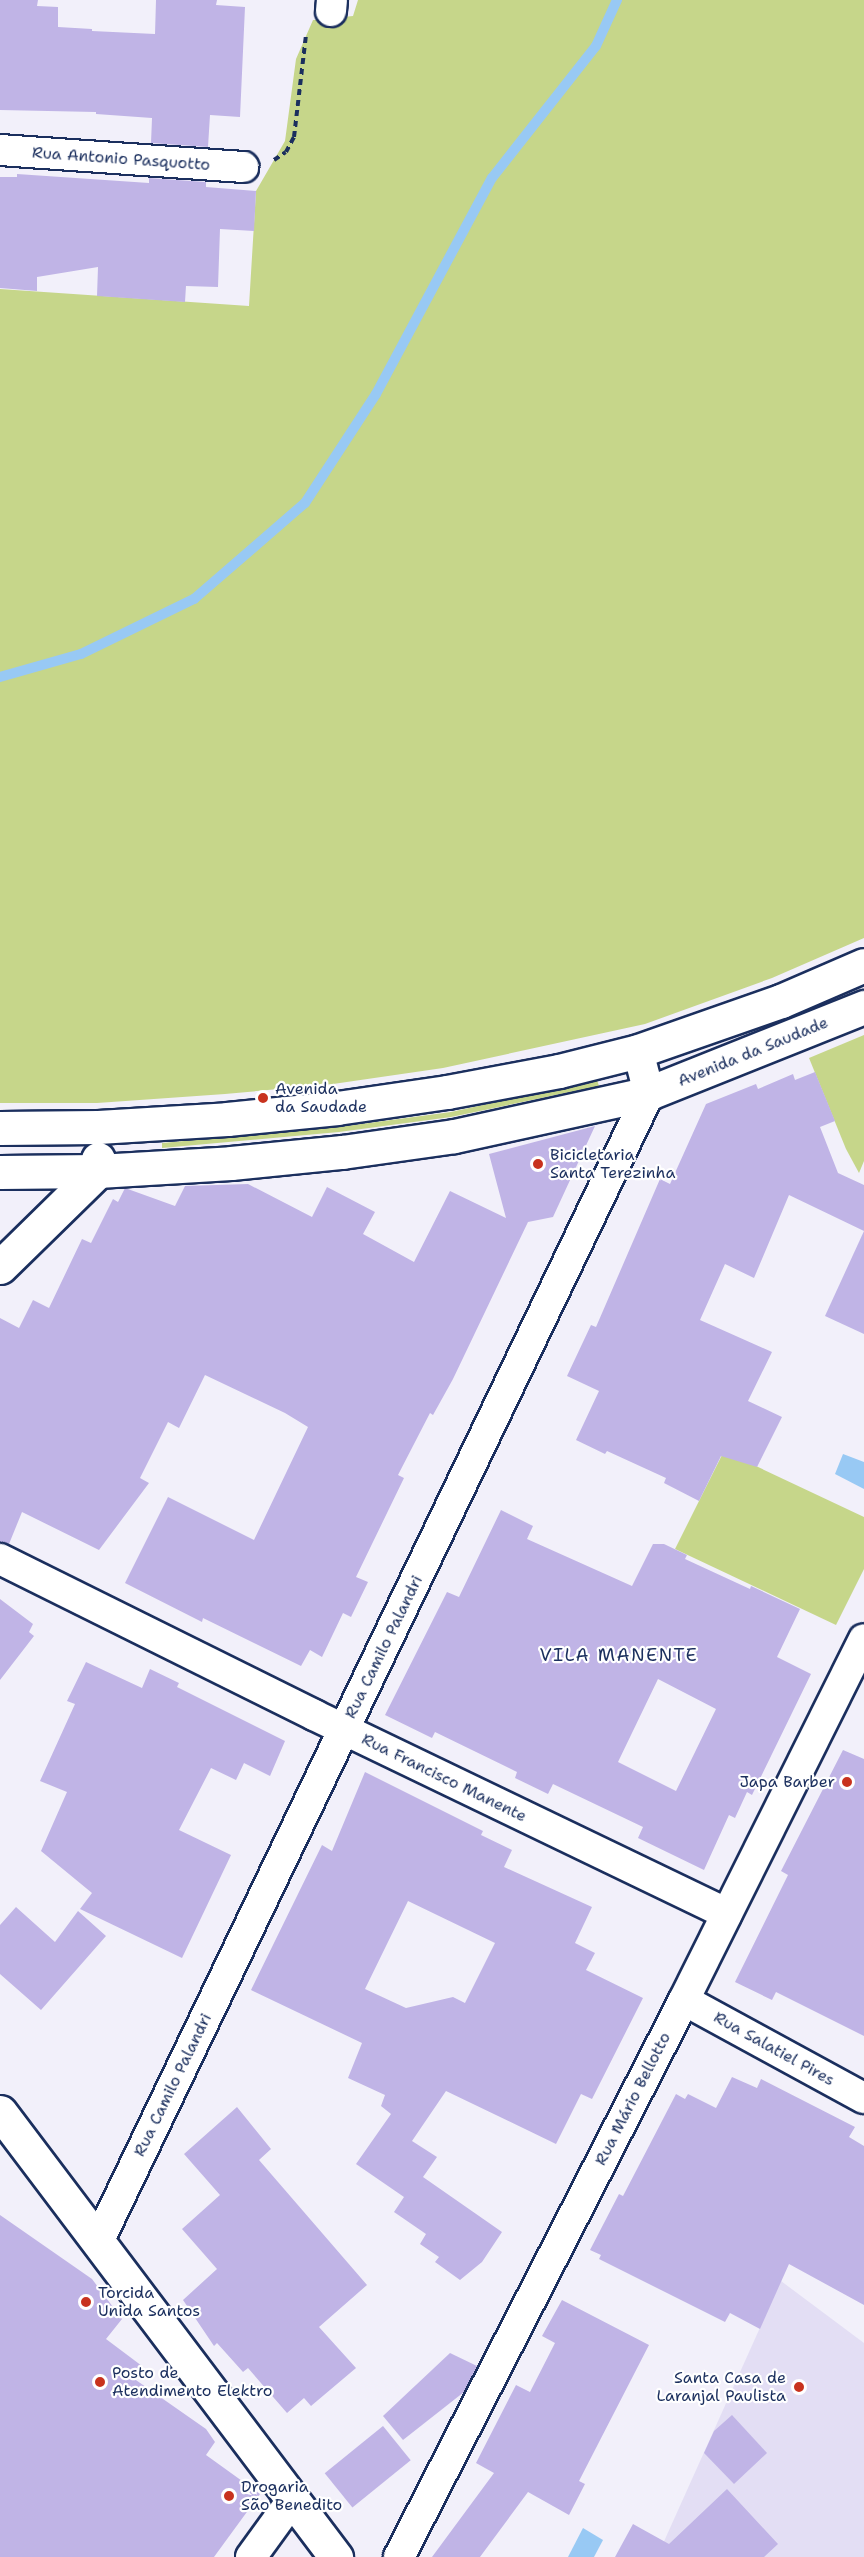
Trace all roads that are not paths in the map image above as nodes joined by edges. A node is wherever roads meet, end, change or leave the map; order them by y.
1 (0, 150) edge
2 (243, 167) road end
3 (864, 965) edge
4 (864, 1007) edge
5 (638, 1051) junction
6 (649, 1094) junction
7 (98, 1127) junction
8 (0, 1128) edge
9 (98, 1171) junction
10 (0, 1172) edge
11 (0, 1267) edge
12 (0, 1559) edge
13 (861, 1651) edge
14 (345, 1730) junction
15 (727, 1914) junction
16 (684, 2000) junction
17 (864, 2098) edge
18 (0, 2112) edge
19 (99, 2240) junction
20 (293, 2499) junction
21 (251, 2557) edge
22 (336, 2557) edge
23 (399, 2557) edge

1 - 2 street, Rua Antonio Pasquotto
3 - 5 street
4 - 6 street, Avenida da Saudade
5 - 6 street
5 - 7 street
6 - 9 street, Avenida da Saudade
6 - 14 street, Rua Camilo Palandri
7 - 8 street
7 - 9 street
9 - 10 street, Avenida da Saudade
9 - 11 street
12 - 14 street, Rua Francisco Manente
13 - 15 street, Rua Mário Bellotto
14 - 15 street, Rua Francisco Manente
14 - 19 street, Rua Camilo Palandri
15 - 16 street, Rua Mário Bellotto
16 - 17 street, Rua Salatiel Pires
16 - 23 street, Rua Mário Bellotto
18 - 19 street
19 - 20 street
20 - 21 street
20 - 22 street

